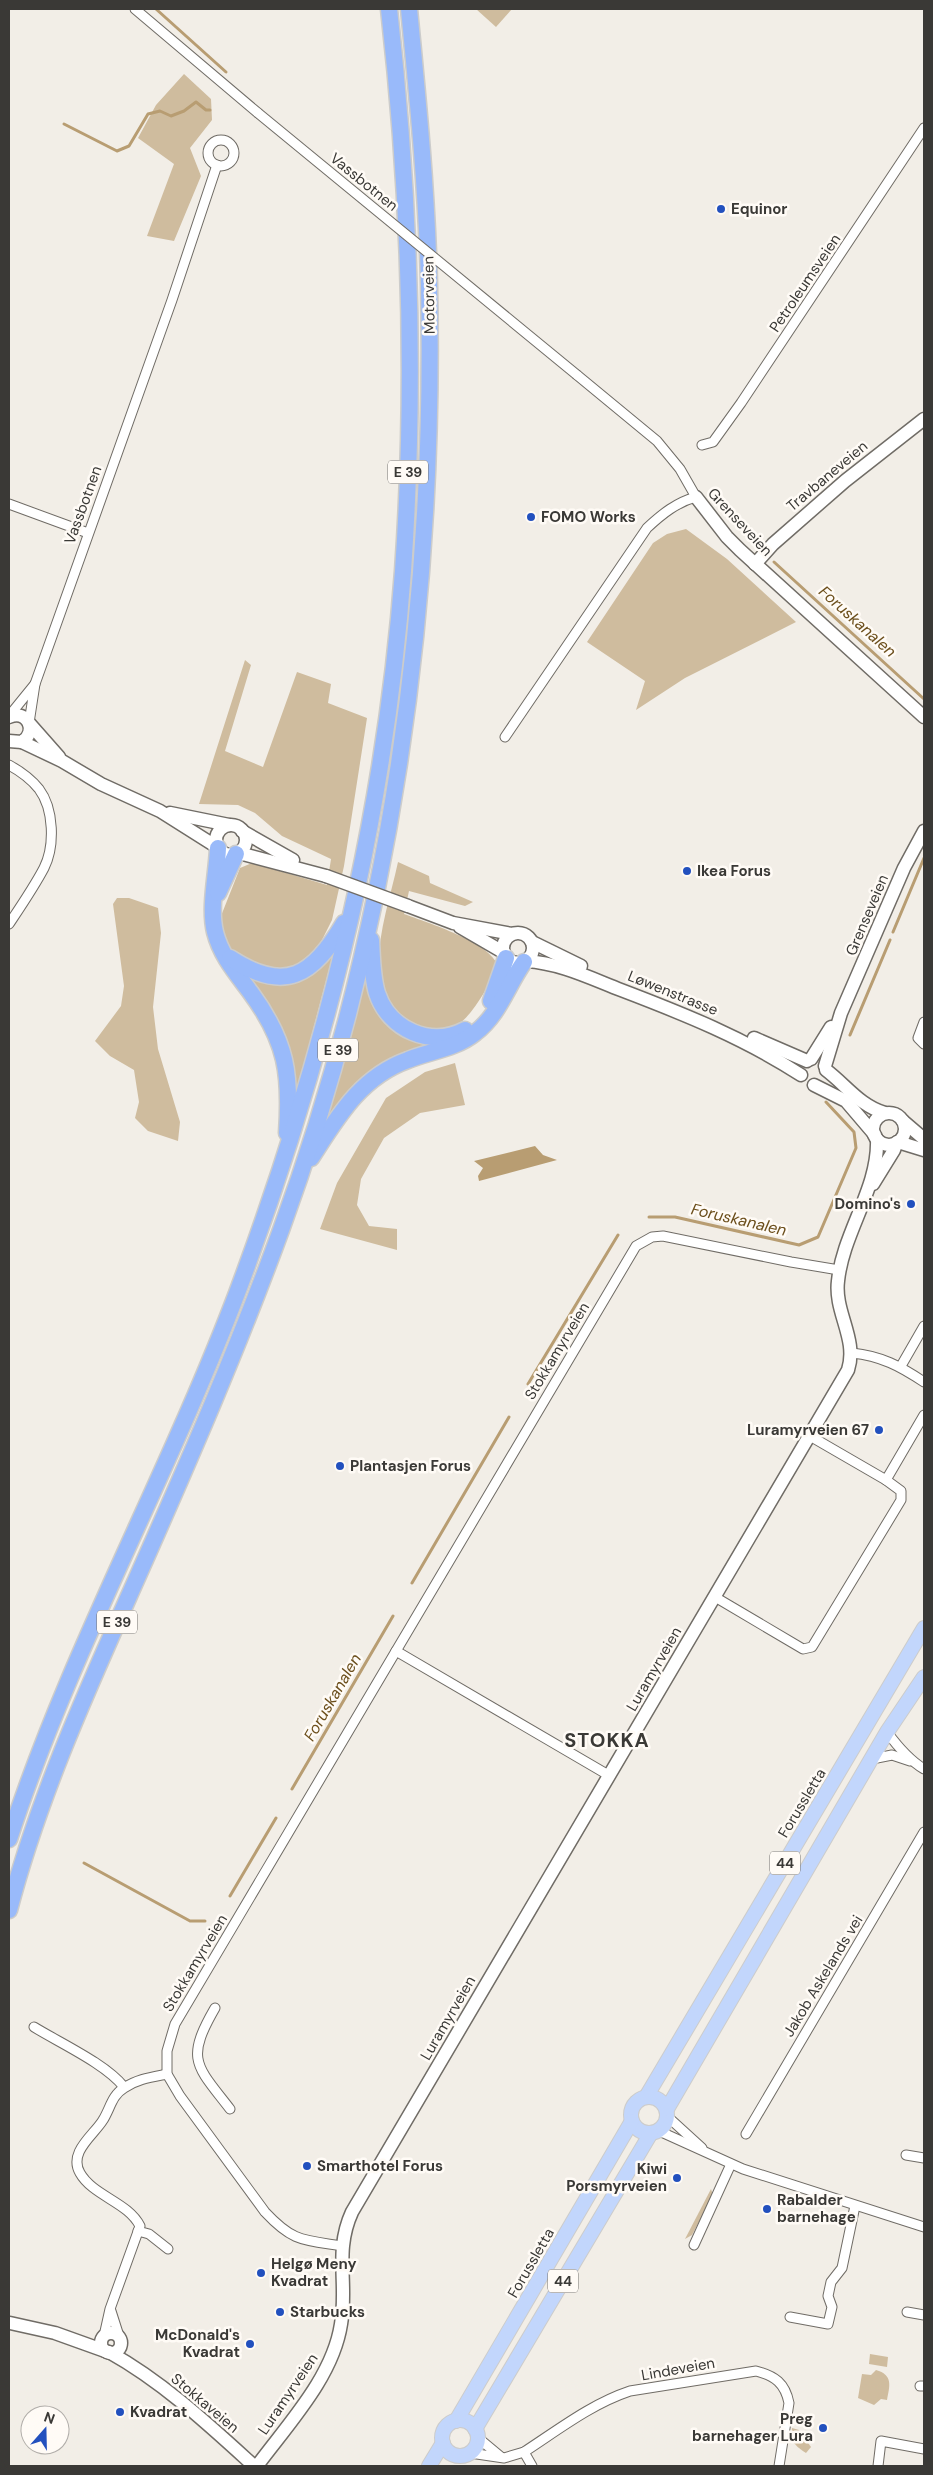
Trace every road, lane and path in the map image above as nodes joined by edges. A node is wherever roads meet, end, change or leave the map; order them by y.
1 (135, 9) edge
2 (383, 9) edge
3 (389, 9) edge
4 (409, 9) edge
5 (392, 38) junction
6 (924, 128) edge
7 (217, 165) dead end
8 (924, 419) edge
9 (702, 445) dead end
10 (696, 497) junction
11 (9, 504) edge
12 (88, 533) junction
13 (756, 564) junction
14 (35, 684) junction
15 (9, 716) edge
16 (924, 717) edge
17 (29, 723) junction
18 (505, 737) dead end
19 (15, 742) edge
20 (62, 761) junction
21 (9, 765) edge
22 (160, 811) junction
23 (229, 825) junction
24 (242, 830) junction
25 (924, 831) edge
26 (218, 848) junction
27 (238, 853) junction
28 (323, 875) junction
29 (215, 898) junction
30 (352, 910) junction
31 (454, 923) junction
32 (9, 924) edge
33 (369, 924) junction
34 (512, 934) junction
35 (532, 942) junction
36 (505, 955) junction
37 (225, 956) junction
38 (525, 962) junction
39 (841, 1013) junction
40 (924, 1022) edge
41 (924, 1044) edge
42 (809, 1060) junction
43 (825, 1068) junction
44 (801, 1075) junction
45 (814, 1085) junction
46 (885, 1113) junction
47 (903, 1121) junction
48 (876, 1137) junction
49 (924, 1140) edge
50 (897, 1142) junction
51 (924, 1150) edge
52 (286, 1155) junction
53 (300, 1175) junction
54 (864, 1199) junction
55 (839, 1270) junction
56 (924, 1326) edge
57 (852, 1353) junction
58 (901, 1366) junction
59 (924, 1382) edge
60 (924, 1415) edge
61 (810, 1436) junction
62 (886, 1480) junction
63 (715, 1597) junction
64 (924, 1628) edge
65 (396, 1651) junction
66 (924, 1677) edge
67 (888, 1732) junction
68 (872, 1759) junction
69 (913, 1762) junction
70 (924, 1769) edge
71 (610, 1776) junction
72 (924, 1832) edge
73 (9, 1839) edge
74 (9, 1910) edge
75 (215, 2008) dead end
76 (34, 2027) dead end
77 (168, 2074) junction
78 (124, 2087) junction
79 (646, 2097) junction
80 (230, 2109) dead end
81 (667, 2113) junction
82 (632, 2121) junction
83 (655, 2132) junction
84 (746, 2134) dead end
85 (706, 2151) junction
86 (906, 2155) dead end
87 (924, 2158) edge
88 (731, 2164) junction
89 (855, 2206) junction
90 (924, 2227) edge
91 (138, 2231) junction
92 (694, 2245) dead end
93 (342, 2246) junction
94 (168, 2249) dead end
95 (110, 2308) junction
96 (907, 2312) dead end
97 (924, 2315) edge
98 (790, 2318) dead end
99 (9, 2323) edge
100 (103, 2337) junction
101 (120, 2339) junction
102 (72, 2340) junction
103 (108, 2352) junction
104 (135, 2366) junction
105 (456, 2421) junction
106 (476, 2433) junction
107 (443, 2444) junction
108 (924, 2450) edge
109 (524, 2452) junction
110 (460, 2458) edge
111 (504, 2458) junction
112 (255, 2466) edge
113 (429, 2466) edge
114 (532, 2466) edge
115 (779, 2466) edge
116 (878, 2466) edge

1 - 10 street, Vassbotnen, bridge
2 - 5 highway, E 39
3 - 5 highway, Motorveien / E 39
4 - 33 highway, Motorveien / E 39
5 - 30 highway, Motorveien / E 39
6 - 9 street, Petroleumsveien
7 - 12 street, Vassbotnen
8 - 13 street, Travbaneveien
10 - 13 street, Grenseveien
10 - 18 street, Grenseveien
11 - 12 street
12 - 14 street, Vassbotnen
13 - 16 street, Grenseveien
14 - 15 street, Vassbotnen
14 - 17 street, Vassbotnen
15 - 17 street
17 - 19 street
17 - 20 street
19 - 20 street
20 - 22 street
21 - 32 street
22 - 23 street
22 - 26 street
23 - 24 street
23 - 26 street
24 - 27 street
24 - 28 street
25 - 39 street, Grenseveien
26 - 27 street
26 - 29 highway, E 39
27 - 28 street
27 - 29 highway, E 39
28 - 31 street, bridge
29 - 37 highway, E 39
30 - 37 highway, E 39
30 - 52 highway, E 39
31 - 34 street
31 - 36 street
33 - 36 highway, E 39
33 - 53 highway, E 39
34 - 35 street
34 - 36 street
35 - 38 street
35 - 42 street, Løwenstrasse
36 - 38 street
37 - 52 highway, E 39
38 - 44 street, Løwenstrasse
38 - 53 highway, E 39
39 - 42 street, Grenseveien
39 - 43 street, Grenseveien
40 - 41 street
42 - 43 street
42 - 44 street
43 - 45 street
43 - 46 street
44 - 45 street
45 - 48 street
46 - 47 street
46 - 48 street
47 - 49 street
47 - 50 street
48 - 50 street
48 - 54 street
50 - 51 street
50 - 54 street
52 - 73 highway, E 39
53 - 74 highway, E 39
54 - 55 street
55 - 57 street
55 - 65 street, Stokkamyrveien
56 - 58 street
57 - 58 street
57 - 61 street, Luramyrveien
58 - 59 street
60 - 62 street
61 - 62 street
61 - 63 street, Luramyrveien
62 - 63 street
63 - 71 street, Luramyrveien
64 - 79 main road, Forussletta / 44
65 - 71 street
65 - 77 street, Stokkamyrveien
66 - 67 main road, 44
67 - 68 main road, 44
67 - 69 street
68 - 69 street
68 - 81 main road, 44
69 - 70 street
71 - 93 street, Luramyrveien
72 - 84 street, Jakob Askelands vei
75 - 80 street
76 - 78 street
77 - 78 street
77 - 93 street, Stokkamyrveien
78 - 91 street
79 - 81 main road
79 - 82 main road, 44
81 - 83 main road, 44
81 - 85 street
82 - 83 main road
82 - 105 main road, Forussletta / 44
83 - 85 street
83 - 106 main road, 44
85 - 88 street
86 - 87 street
88 - 89 street
88 - 92 street
89 - 90 street
89 - 98 street
91 - 94 street
91 - 95 street
93 - 112 street, Luramyrveien
95 - 100 street
95 - 101 street
96 - 97 street
99 - 102 street, Stokkaveien
100 - 101 street
100 - 102 street, Stokkaveien
100 - 103 street
101 - 103 street
101 - 104 street, Stokkaveien
102 - 103 street, Stokkaveien
103 - 104 street, Stokkaveien
104 - 112 street, Stokkaveien
105 - 106 main road
105 - 107 main road, Forussletta / 44
106 - 110 main road, 44
106 - 111 street
107 - 110 main road
107 - 113 main road, Forussletta / 44
108 - 116 street
109 - 111 street, Lindeveien
109 - 114 street
109 - 115 street, Lindeveien
110 - 111 street

